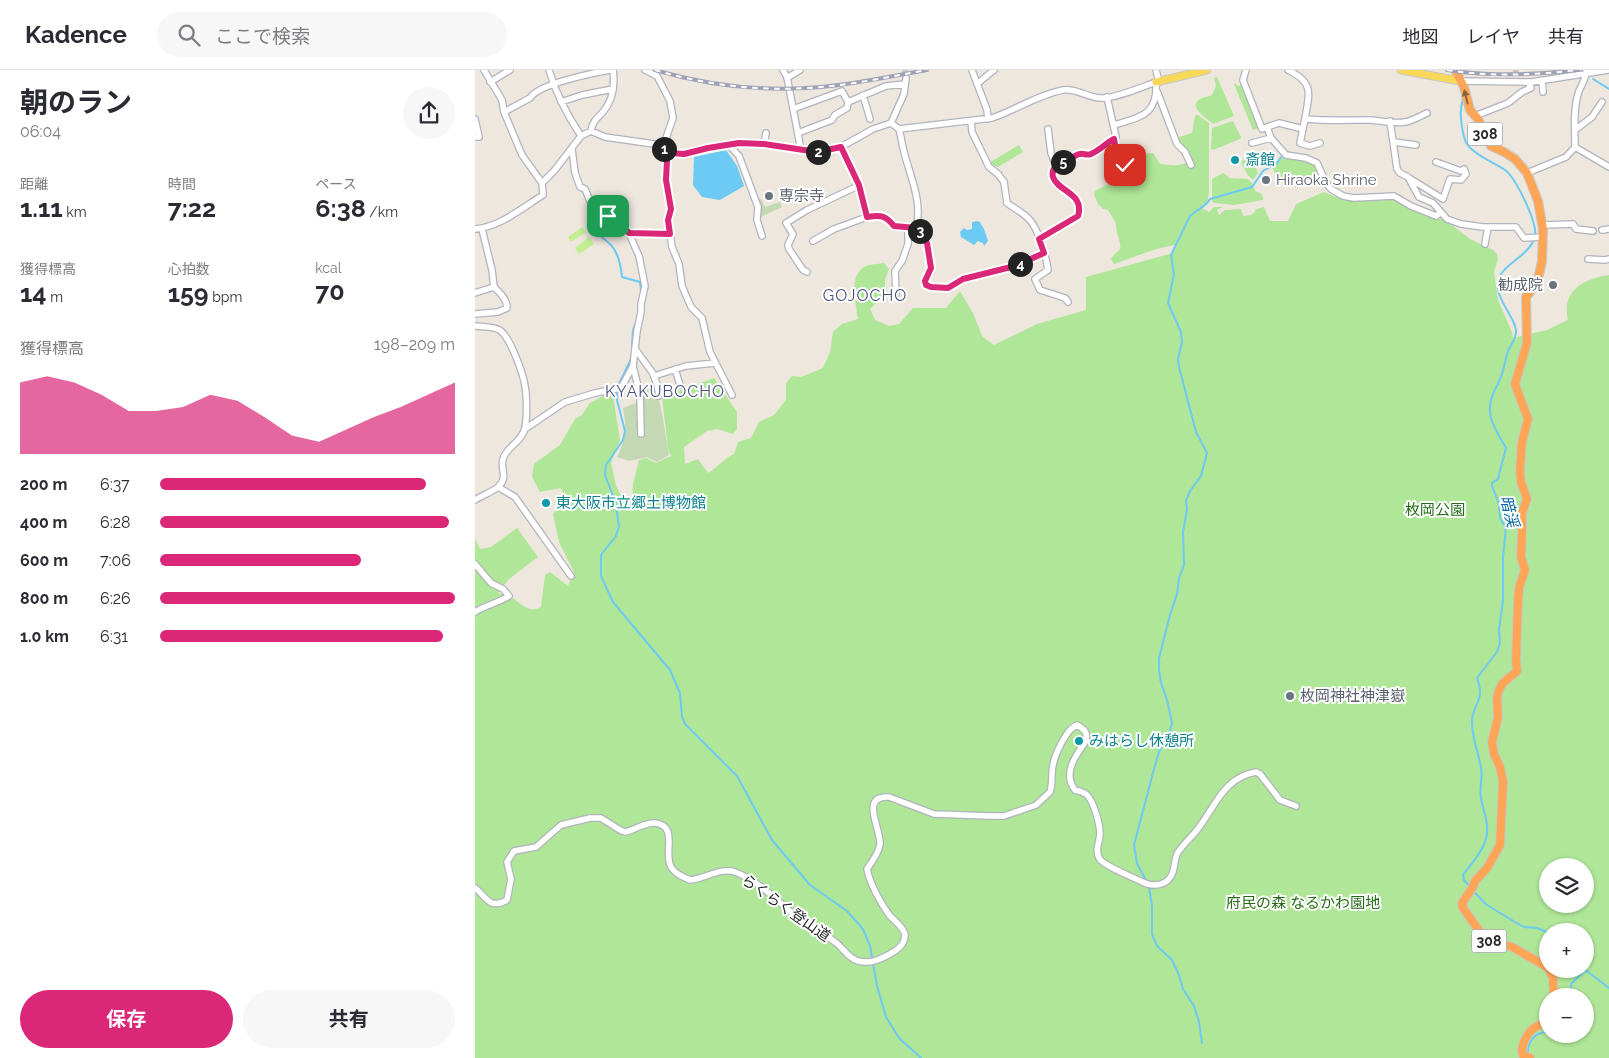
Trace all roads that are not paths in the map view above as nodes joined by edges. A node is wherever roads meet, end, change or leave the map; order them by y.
1 (484, 70) edge
2 (510, 70) edge
3 (549, 70) edge
4 (611, 70) edge
5 (645, 70) edge
6 (783, 70) edge
7 (800, 70) edge
8 (972, 70) edge
9 (994, 70) edge
10 (1156, 70) edge
11 (1207, 70) edge
12 (1246, 70) edge
13 (1288, 70) edge
14 (1405, 70) edge
15 (1455, 70) edge
16 (1608, 70) edge
17 (1586, 72) edge
18 (787, 78) junction
19 (1542, 80) junction
20 (1460, 81) junction
21 (490, 82) junction
22 (1528, 82) junction
23 (553, 84) junction
24 (977, 84) junction
25 (1157, 85) junction
26 (613, 88) junction
27 (1543, 92) dead end
28 (863, 96) junction
29 (1107, 97) junction
30 (561, 102) junction
31 (848, 102) junction
32 (1602, 102) dead end
33 (793, 109) junction
34 (504, 112) junction
35 (1427, 113) dead end
36 (1475, 116) junction
37 (871, 119) dead end
38 (988, 119) junction
39 (1305, 119) junction
40 (475, 120) edge
41 (971, 121) junction
42 (1390, 121) junction
43 (891, 123) junction
44 (1114, 124) junction
45 (1267, 127) junction
46 (899, 128) junction
47 (1048, 129) dead end
48 (1303, 129) junction
49 (1575, 130) junction
50 (591, 131) junction
51 (766, 133) dead end
52 (798, 133) junction
53 (581, 136) junction
54 (475, 137) edge
55 (1271, 138) junction
56 (1114, 139) junction
57 (1394, 142) junction
58 (1252, 143) dead end
59 (1320, 143) dead end
60 (764, 144) junction
61 (729, 145) junction
62 (1416, 145) dead end
63 (841, 147) junction
64 (1575, 147) junction
65 (663, 149) junction
66 (572, 150) junction
67 (801, 150) junction
68 (1436, 162) dead end
69 (1125, 165) dead end
70 (1191, 165) dead end
71 (1056, 166) junction
72 (1609, 167) edge
73 (1527, 173) junction
74 (1408, 177) junction
75 (542, 183) junction
76 (859, 185) junction
77 (1441, 212) junction
78 (867, 217) junction
79 (1542, 225) junction
80 (908, 228) junction
81 (916, 228) junction
82 (1488, 228) junction
83 (475, 229) edge
84 (482, 229) junction
85 (1609, 229) edge
86 (1602, 230) dead end
87 (1593, 231) dead end
88 (629, 233) junction
89 (670, 234) junction
90 (762, 236) dead end
91 (1537, 237) junction
92 (1039, 239) junction
93 (813, 241) dead end
94 (1485, 244) dead end
95 (1044, 253) junction
96 (1588, 259) dead end
97 (1609, 259) edge
98 (807, 272) dead end
99 (494, 287) junction
100 (475, 293) edge
101 (896, 294) dead end
102 (1068, 302) dead end
103 (475, 314) edge
104 (475, 326) edge
105 (636, 350) junction
106 (715, 362) junction
107 (633, 366) junction
108 (675, 369) junction
109 (654, 376) junction
110 (680, 385) dead end
111 (732, 395) dead end
112 (659, 396) dead end
113 (525, 429) junction
114 (641, 434) dead end
115 (498, 487) junction
116 (475, 500) edge
117 (475, 564) edge
118 (571, 576) dead end
119 (475, 612) edge
120 (1296, 806) dead end
121 (475, 888) edge
122 (1539, 963) edge
123 (1539, 1026) edge
124 (1529, 1058) edge

1 - 21 street
2 - 21 street
3 - 23 street
4 - 23 street
4 - 26 street
5 - 65 street
6 - 18 street
7 - 18 street
8 - 24 street
9 - 24 street
10 - 25 street
11 - 25 main road
12 - 45 street
13 - 39 street
14 - 20 main road
15 - 20 highway, 308
16 - 17 street
17 - 19 street
17 - 49 street
18 - 33 street
19 - 22 street
19 - 27 street
20 - 22 street
36 -> 20 highway, 308
21 - 34 street
22 - 36 street
23 - 30 street
23 - 34 street
24 - 38 street
25 - 29 street
25 - 44 street
25 - 70 street
26 - 30 street
26 - 50 street
28 - 31 street
28 - 37 street
28 - 43 street
29 - 38 street
29 - 44 street
30 - 53 street
31 - 33 street
31 - 52 street
32 - 49 street
33 - 52 street
34 - 75 street
35 - 42 street
36 - 73 highway, 308
38 - 41 street
39 - 42 street
39 - 48 street
40 - 54 street
41 - 46 street
41 - 92 street
42 - 57 street
43 - 46 street
43 - 63 street
44 - 56 street
45 - 48 street
45 - 55 street
46 - 81 street
47 - 71 street
48 - 59 street
49 - 64 street
50 - 53 street
50 - 65 street
51 - 60 street
52 - 67 street
53 - 66 street
55 - 58 street
55 - 77 street
56 - 69 street
56 - 71 street
57 - 62 street
57 - 74 street
60 - 61 street
60 - 67 street
61 - 65 street
61 - 90 street
63 - 67 street
63 - 76 street
64 - 72 street
64 - 73 street
65 - 89 street
66 - 75 street
66 - 88 street
68 - 74 street
71 - 92 street
73 - 79 highway, 308
74 - 77 street
75 - 84 street
76 - 78 street
76 - 98 street
77 - 82 street
78 - 80 street
78 - 93 street
79 - 87 street
79 - 91 highway, 308
80 - 81 street
80 - 101 street
81 - 95 street
82 - 91 street
82 - 94 street
83 - 84 street
84 - 99 street
85 - 86 street
88 - 89 street
88 - 105 street
89 - 106 street
91 - 122 highway, 308
92 - 95 street
95 - 102 street
96 - 97 street
99 - 100 street
99 - 103 street
104 - 113 street
105 - 107 street
105 - 109 street
106 - 108 street
106 - 111 street
107 - 113 street
107 - 114 street
108 - 109 street
108 - 110 street
109 - 112 street
113 - 115 street
115 - 116 street
115 - 118 street
117 - 119 street
120 - 121 street, らくらく登山道
123 - 124 highway

